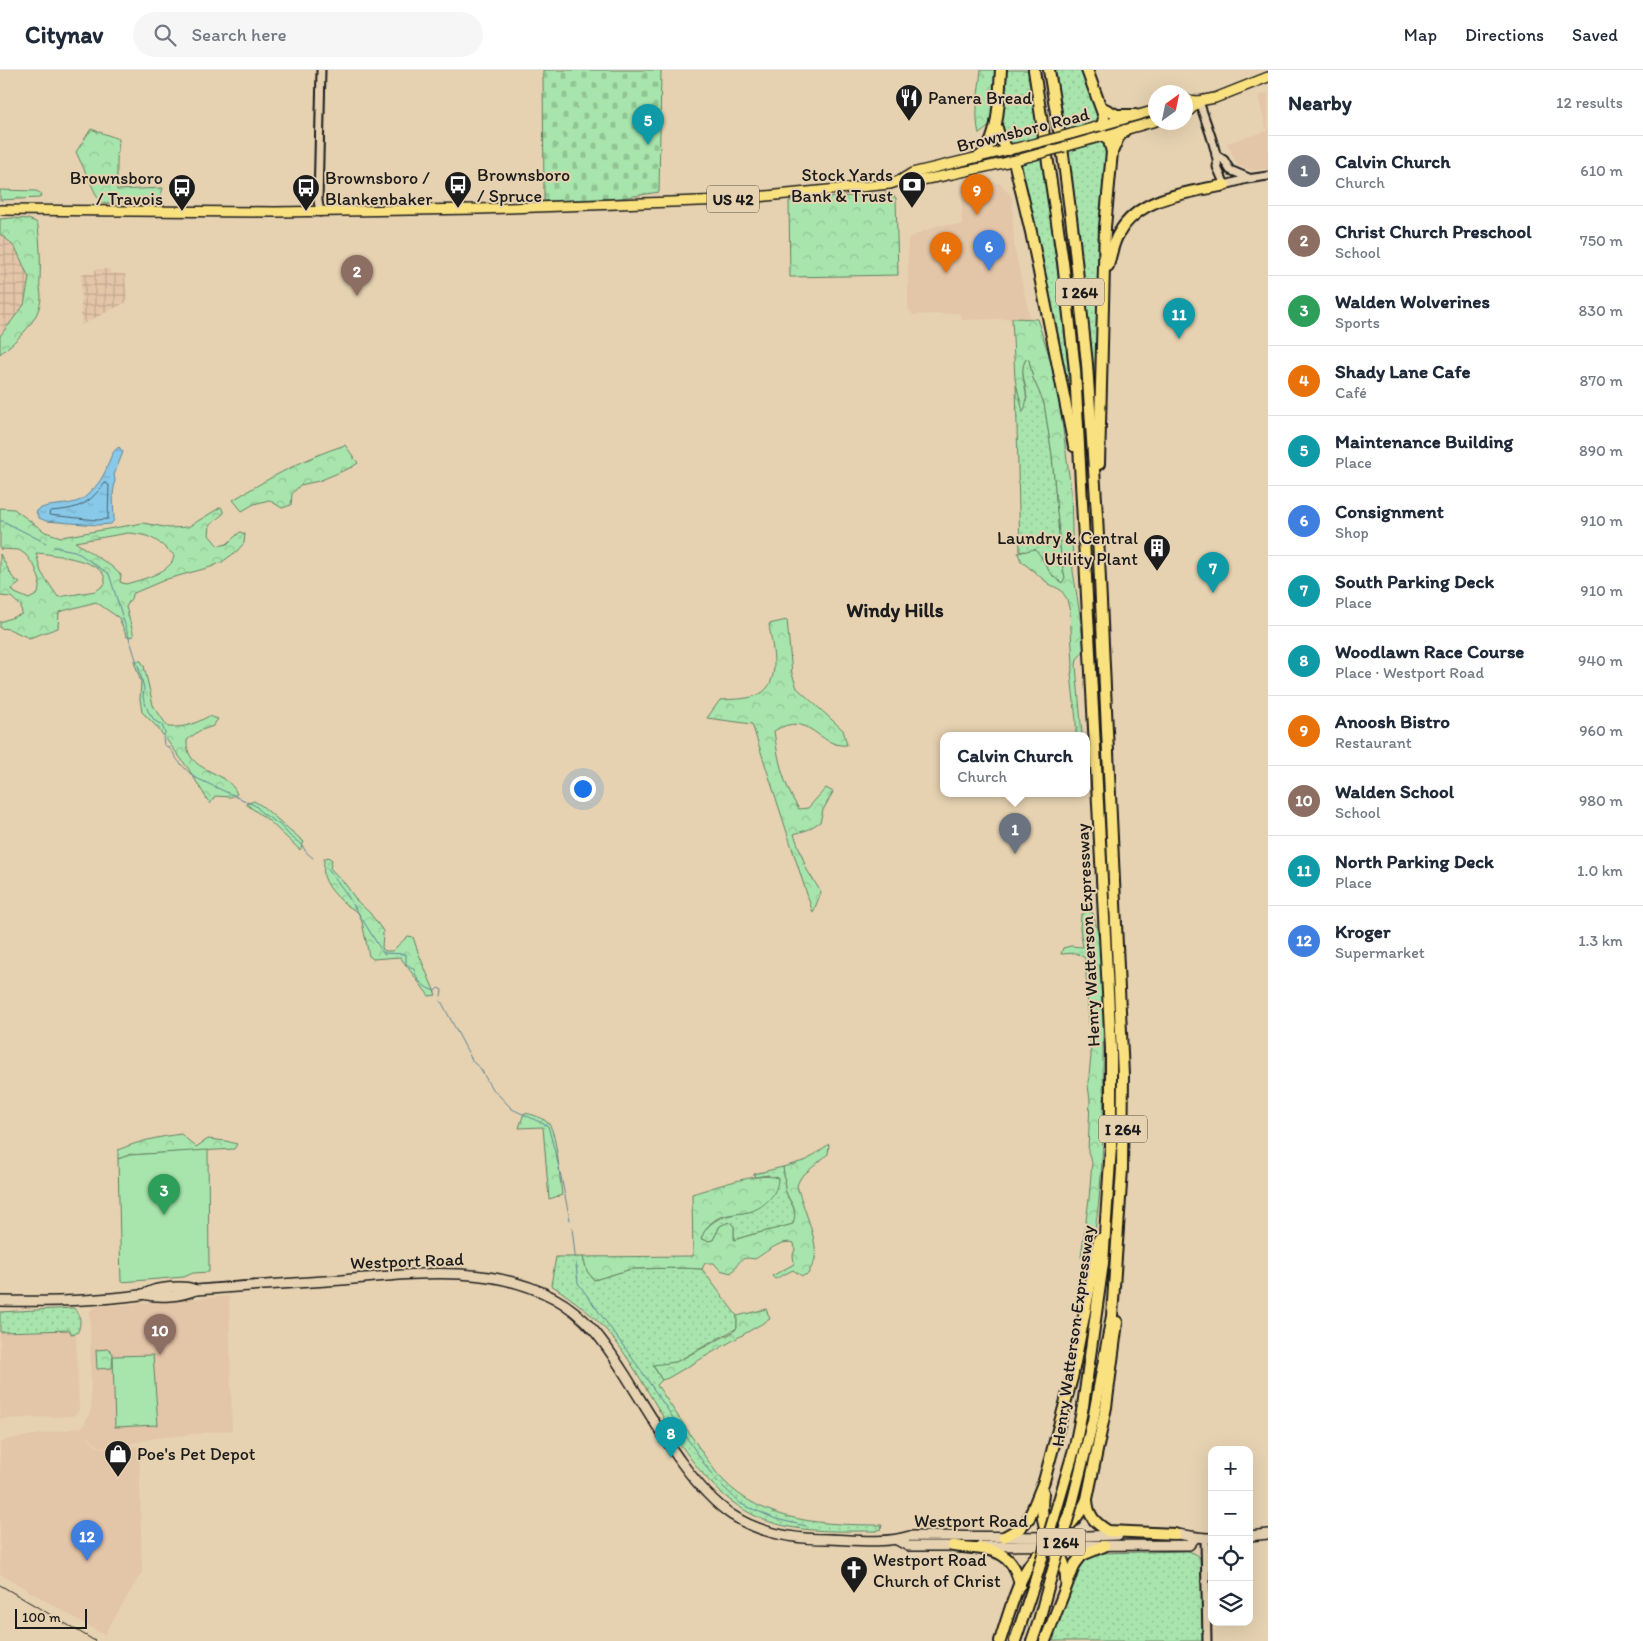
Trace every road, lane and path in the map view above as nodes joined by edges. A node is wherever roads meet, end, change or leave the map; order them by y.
1 (321, 70) edge
2 (1001, 70) edge
3 (1034, 70) edge
4 (1049, 70) edge
5 (1087, 70) edge
6 (1268, 77) edge
7 (1193, 101) edge
8 (1199, 101) junction
9 (1101, 107) junction
10 (1193, 107) edge
11 (1148, 112) edge
12 (1135, 115) junction
13 (1148, 123) edge
14 (996, 124) junction
15 (1125, 130) junction
16 (1104, 131) junction
17 (1009, 150) junction
18 (1112, 152) junction
19 (1216, 155) junction
20 (979, 157) junction
21 (1014, 161) junction
22 (1268, 176) edge
23 (1251, 178) junction
24 (899, 181) junction
25 (1225, 185) junction
26 (0, 210) edge
27 (320, 212) junction
28 (1104, 281) junction
29 (1081, 500) junction
30 (1097, 515) junction
31 (1108, 1191) junction
32 (1119, 1216) junction
33 (0, 1301) edge
34 (1044, 1481) junction
35 (1087, 1499) junction
36 (1175, 1534) junction
37 (1268, 1534) edge
38 (1253, 1536) edge
39 (1004, 1537) junction
40 (1196, 1538) junction
41 (1208, 1539) edge
42 (897, 1540) junction
43 (1053, 1542) junction
44 (953, 1546) junction
45 (1104, 1546) junction
46 (1066, 1584) junction
47 (1020, 1585) junction
48 (1000, 1641) edge
49 (1015, 1641) edge
50 (1032, 1641) edge
51 (1045, 1641) edge
52 (1207, 1641) edge

1 - 27 street
2 - 14 highway
3 - 29 highway, Henry Watterson Expressway / I 264
4 - 30 highway, Henry Watterson Expressway / I 264
5 - 9 highway
6 - 8 main road
7 - 8 main road
8 - 10 main road
8 - 19 street
9 - 12 highway
9 - 16 highway
11 - 12 main road, Brownsboro Road / US 42
12 - 16 main road, Brownsboro Road / US 42
13 - 15 main road, Brownsboro Road / US 42
14 - 17 highway
14 - 20 highway
15 - 16 main road, Brownsboro Road / US 42
15 - 18 highway
16 - 17 main road, Brownsboro Road / US 42, bridge
16 - 18 highway
16 - 21 main road, Brownsboro Road / US 42, bridge
17 - 20 main road, Brownsboro Road / US 42
17 - 21 main road
18 - 28 highway
19 - 23 street
19 - 25 street
20 - 24 main road, Brownsboro Road / US 42
21 - 24 main road, Brownsboro Road / US 42
21 - 29 highway
22 - 23 street
23 - 25 street
24 - 27 main road, Brownsboro Road / US 42
25 - 28 highway
26 - 27 main road, Brownsboro Road / US 42
28 - 30 highway
29 - 31 highway, Henry Watterson Expressway / I 264
30 - 32 highway, Henry Watterson Expressway / I 264
31 - 34 highway
31 - 49 highway, Henry Watterson Expressway / I 264, bridge
32 - 35 highway
32 - 50 highway, Henry Watterson Expressway / I 264, bridge
33 - 42 main road, Westport Road
34 - 39 highway
34 - 43 highway
35 - 36 highway
35 - 43 highway
36 - 40 main road, Westport Road
36 - 43 main road, Westport Road
37 - 38 main road
39 - 42 main road, Westport Road
39 - 43 main road, Westport Road
40 - 41 main road, Westport Road
40 - 45 main road, Westport Road
41 - 52 street
42 - 44 main road, Westport Road
43 - 44 main road, Westport Road
43 - 45 main road, Westport Road
43 - 46 highway
43 - 47 highway
44 - 47 highway
45 - 46 highway
46 - 51 highway
47 - 48 highway

